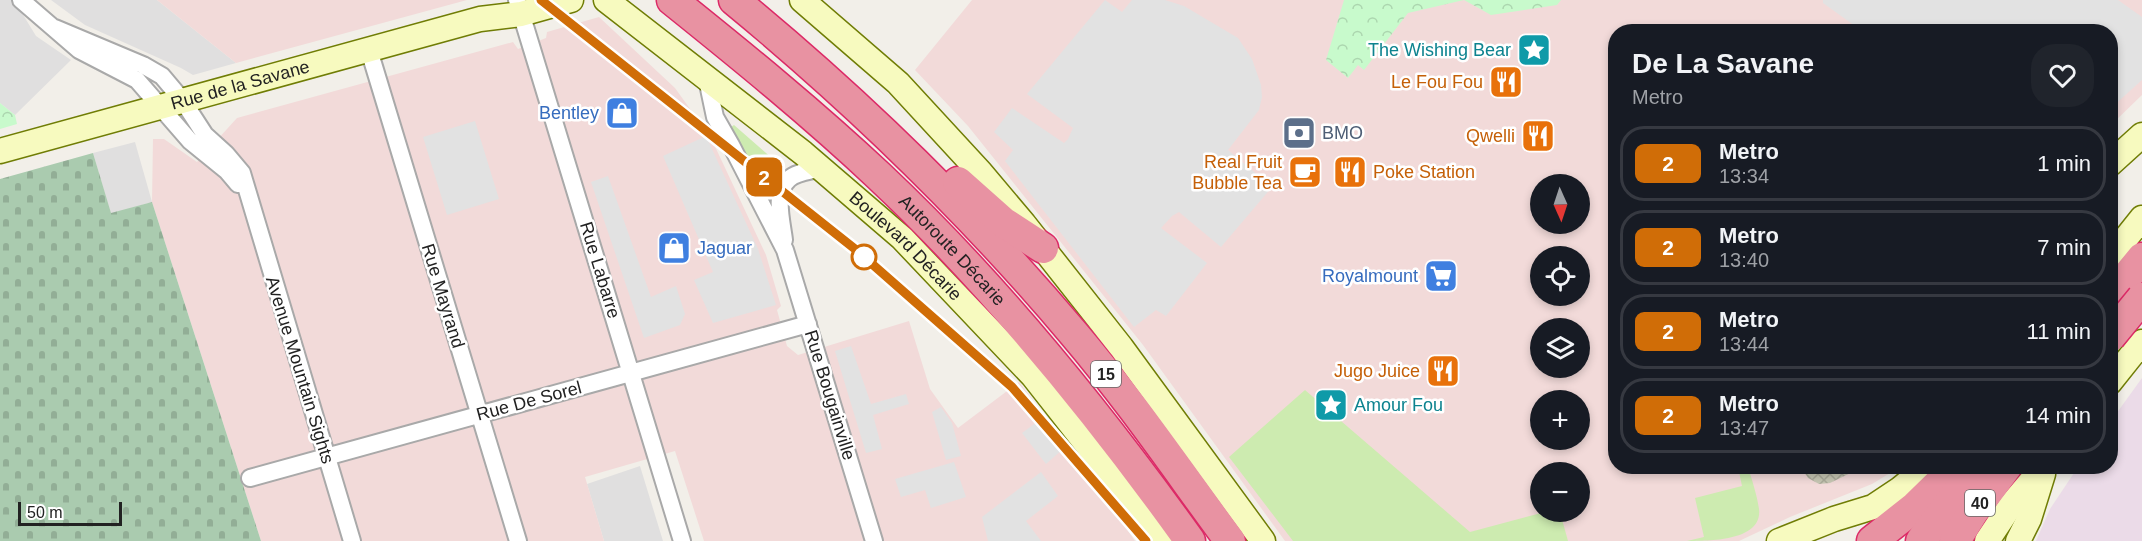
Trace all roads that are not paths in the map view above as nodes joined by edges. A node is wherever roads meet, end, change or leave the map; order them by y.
1 (21, 0) edge
2 (571, 0) edge
3 (606, 0) edge
4 (672, 0) edge
5 (734, 0) edge
6 (802, 0) edge
7 (518, 5) edge
8 (369, 50) junction
9 (707, 79) junction
10 (172, 104) junction
11 (2142, 135) edge
12 (0, 151) edge
13 (904, 152) junction
14 (2118, 157) edge
15 (821, 168) junction
16 (2142, 218) edge
17 (1043, 248) junction
18 (2118, 248) edge
19 (785, 250) junction
20 (2142, 258) edge
21 (2118, 287) edge
22 (2142, 298) edge
23 (2118, 315) edge
24 (808, 324) junction
25 (2118, 326) edge
26 (2142, 333) edge
27 (2142, 342) edge
28 (632, 372) junction
29 (2118, 372) edge
30 (479, 414) junction
31 (326, 457) junction
32 (1918, 474) edge
33 (1949, 474) edge
34 (1970, 474) edge
35 (2001, 474) edge
36 (2038, 474) edge
37 (2043, 474) edge
38 (250, 478) dead end
39 (1873, 507) junction
40 (352, 541) edge
41 (518, 541) edge
42 (682, 541) edge
43 (874, 541) edge
44 (1160, 541) edge
45 (1190, 541) edge
46 (1230, 541) edge
47 (1263, 541) edge
48 (1779, 541) edge
49 (1822, 541) edge
50 (1872, 541) edge
51 (1922, 541) edge
52 (1955, 541) edge
53 (1987, 541) edge
54 (2018, 541) edge

1 - 10 street, Avenue Mountain Sights
2 - 7 main road, Rue de la Savane
3 - 9 main road, Boulevard Décarie
4 - 45 highway, Autoroute Décarie / 15
5 - 13 highway, Autoroute Décarie / 15
6 - 17 main road
7 - 8 main road, Rue de la Savane
7 - 28 street, Rue Labarre
8 - 10 main road, Rue de la Savane
8 - 30 street, Rue Mayrand
9 - 15 main road, Boulevard Décarie
9 - 19 street, Rue Bougainville
10 - 12 main road, Rue de la Savane
10 - 31 street, Avenue Mountain Sights
11 - 14 main road
13 - 17 highway
13 - 46 highway, Autoroute Décarie / 15
15 - 19 street, Rue Bougainville
15 - 44 main road, Boulevard Décarie
16 - 18 main road
17 - 47 main road
19 - 24 street, Rue Bougainville
20 - 21 highway
22 - 25 highway, bridge
23 - 26 main road
24 - 28 street, Rue De Sorel
24 - 43 street, Rue Bougainville
27 - 29 main road
28 - 30 street, Rue De Sorel
28 - 42 street, Rue Labarre
30 - 31 street, Rue De Sorel
30 - 41 street, Rue Mayrand
31 - 38 street, Rue De Sorel
31 - 40 street, Avenue Mountain Sights
32 - 39 main road
33 - 50 highway, 40
34 - 51 highway
35 - 52 highway, 40
36 - 53 main road
37 - 54 main road
39 - 48 main road
39 - 49 main road

